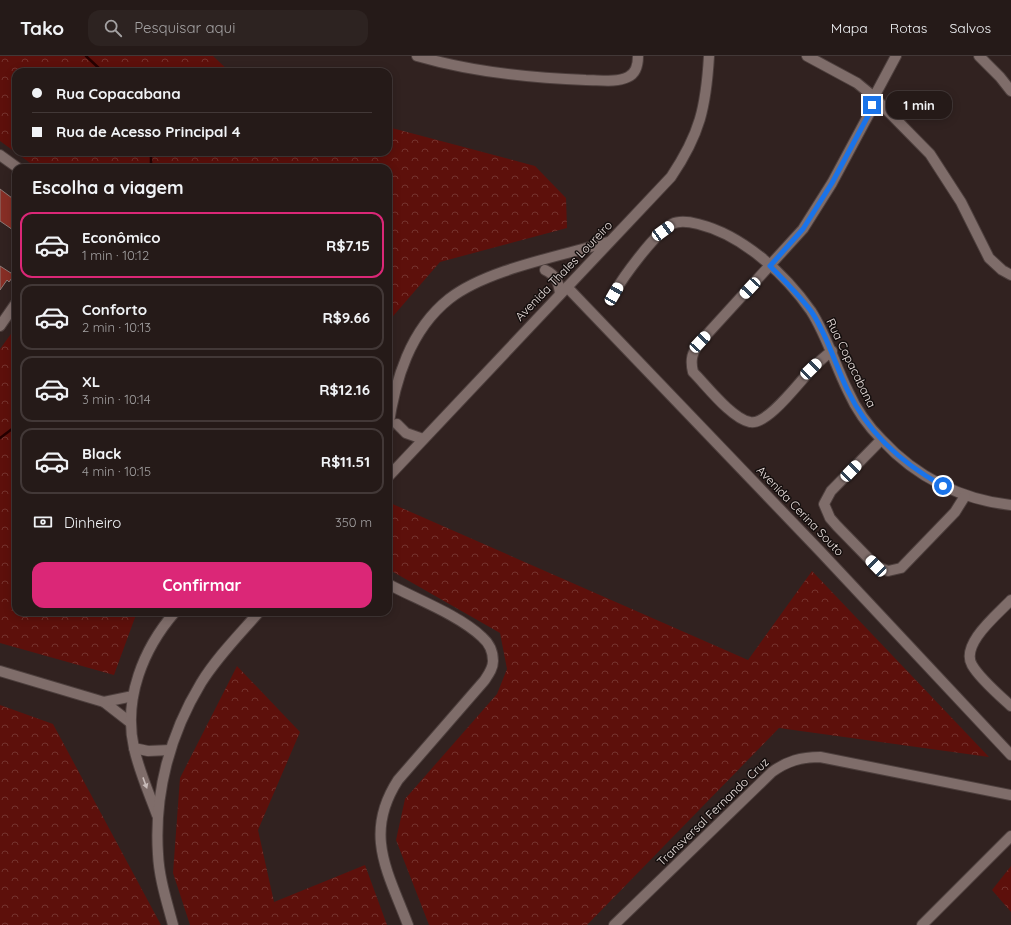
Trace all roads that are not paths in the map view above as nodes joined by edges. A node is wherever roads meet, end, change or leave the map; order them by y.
1 (417, 56) edge
2 (638, 56) edge
3 (709, 56) edge
4 (807, 56) edge
5 (896, 56) edge
6 (979, 56) edge
7 (1011, 91) edge
8 (874, 97) junction
9 (0, 155) edge
10 (12, 164) edge
11 (610, 242) junction
12 (770, 266) junction
13 (545, 270) dead end
14 (1011, 274) edge
15 (564, 290) junction
16 (614, 294) dead end
17 (12, 309) edge
18 (0, 326) edge
19 (832, 351) junction
20 (393, 426) edge
21 (423, 439) junction
22 (881, 440) junction
23 (392, 473) edge
24 (965, 496) junction
25 (1011, 505) edge
26 (392, 586) edge
27 (1011, 600) edge
28 (172, 616) edge
29 (256, 616) edge
30 (0, 670) edge
31 (133, 696) junction
32 (104, 702) junction
33 (1011, 706) edge
34 (131, 723) junction
35 (134, 748) junction
36 (170, 750) junction
37 (1011, 755) edge
38 (1011, 795) edge
39 (158, 817) junction
40 (1011, 836) edge
41 (173, 925) edge
42 (408, 925) edge
43 (614, 925) edge
44 (922, 925) edge

1 - 2 street
3 - 11 street, Avenida Thales Loureiro
4 - 8 street
5 - 8 street
6 - 7 street
8 - 12 street
8 - 14 street
9 - 10 street
11 - 15 street, Avenida Thales Loureiro
11 - 20 street
12 - 16 street, Rua Copacabana
12 - 19 street, Rua Copacabana
12 - 19 street
13 - 15 street
15 - 21 street, Avenida Thales Loureiro
15 - 37 street, Avenida Cerina Souto
17 - 18 street
19 - 22 street, Rua Copacabana
20 - 21 street
21 - 23 street, Avenida Thales Loureiro
22 - 24 street, Rua Copacabana
22 - 24 street
24 - 25 street, Rua Copacabana
26 - 42 street
27 - 33 street
28 - 31 street
29 - 36 street
30 - 32 street
31 - 32 street
31 - 34 street
32 - 34 street
34 - 35 street
35 - 36 street
35 -> 39 street
36 - 39 street
38 - 43 street, Transversal Fernando Cruz
39 - 41 street
40 - 44 street

